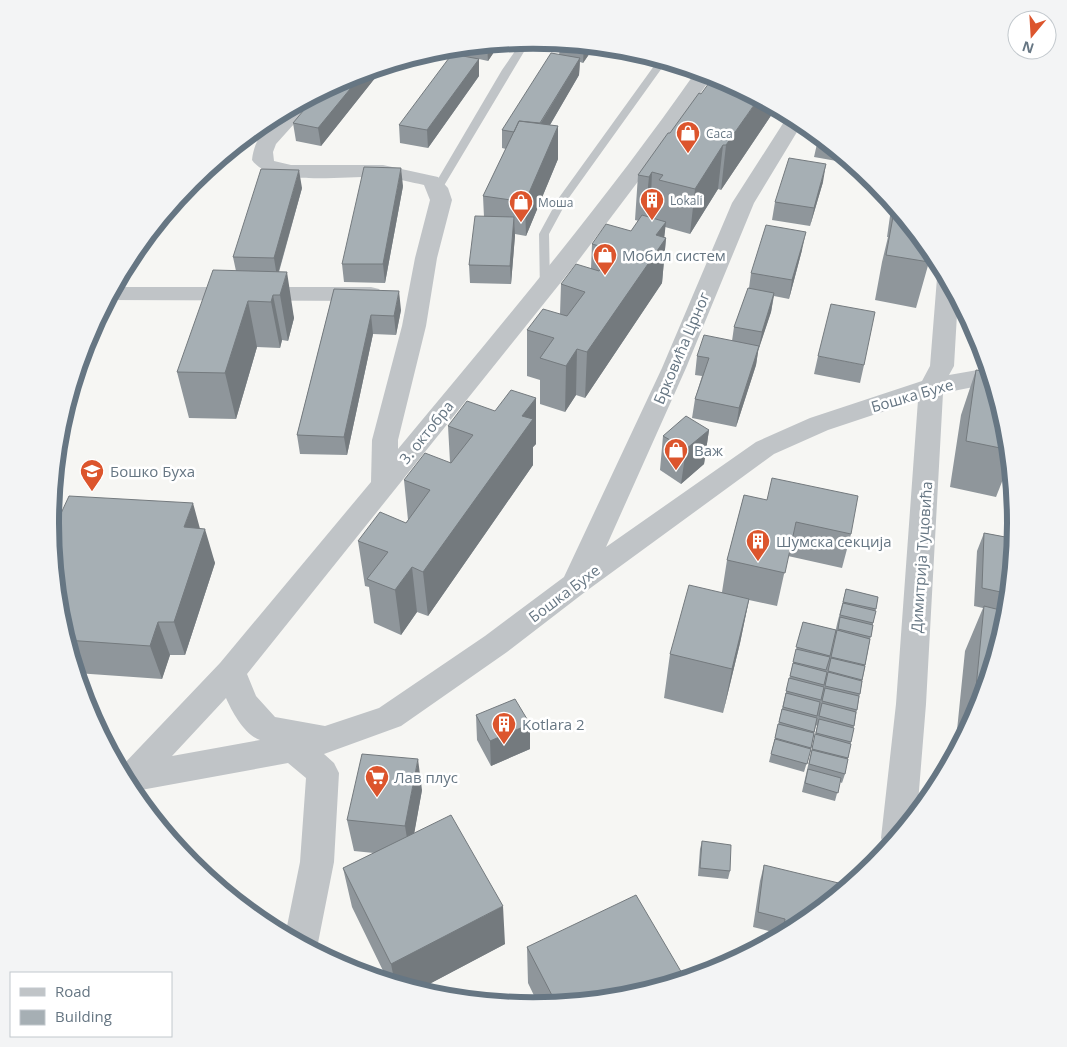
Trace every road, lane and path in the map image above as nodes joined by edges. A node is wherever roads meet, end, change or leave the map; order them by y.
1 (521, 49) edge
2 (659, 66) edge
3 (700, 79) edge
4 (290, 116) edge
5 (791, 125) edge
6 (437, 189) junction
7 (544, 288) junction
8 (947, 290) edge
9 (118, 294) edge
10 (403, 294) junction
11 (985, 377) edge
12 (931, 387) junction
13 (384, 484) junction
14 (575, 584) junction
15 (231, 672) junction
16 (310, 744) junction
17 (131, 775) edge
18 (134, 779) edge
19 (899, 826) edge
20 (302, 938) edge

1 - 6 lane
2 - 7 lane
3 - 7 street, 3. октобра
4 - 6 street
5 - 14 street, Брковића Црног
6 - 10 street
7 - 13 street, 3. октобра
8 - 12 street, Димитрија Туцовића
9 - 10 street
10 - 13 street
11 - 12 street, Бошка Бухе
12 - 14 street, Бошка Бухе
12 - 19 street, Димитрија Туцовића
13 - 15 street, 3. октобра
14 - 16 street, Бошка Бухе
15 - 16 street
15 - 17 street, 3. октобра
16 - 18 street, Бошка Бухе
16 - 20 street

